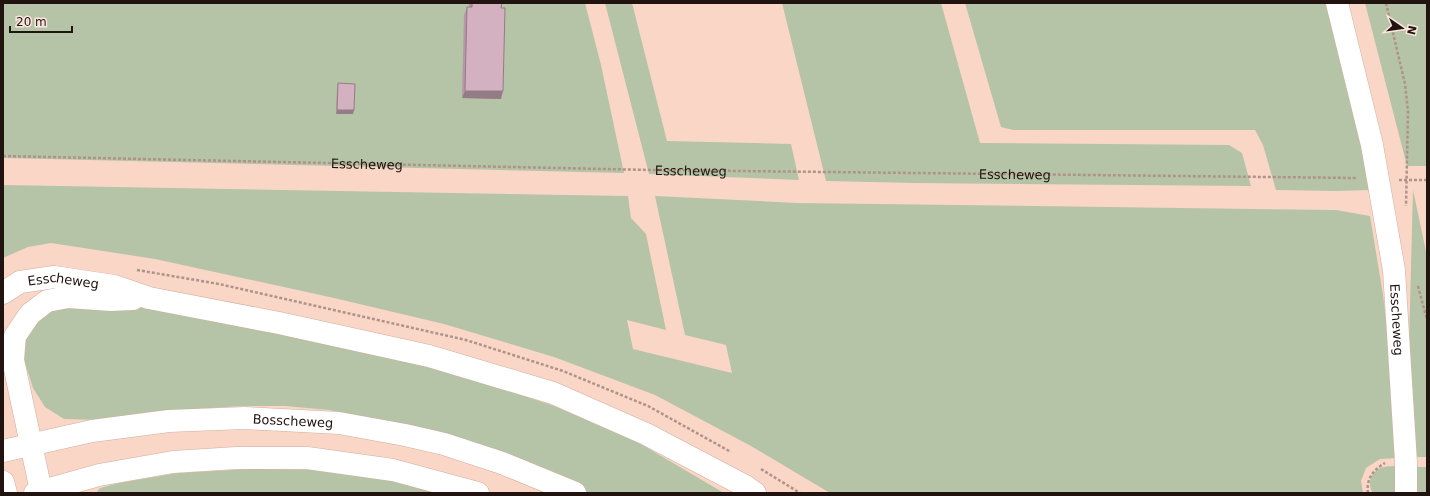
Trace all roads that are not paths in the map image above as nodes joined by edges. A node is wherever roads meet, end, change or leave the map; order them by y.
1 (1337, 3) edge
2 (3, 293) edge
3 (149, 298) junction
4 (31, 444) junction
5 (3, 452) edge
6 (3, 482) edge
7 (39, 492) edge
8 (6, 493) edge
9 (478, 493) edge
10 (575, 493) edge
11 (755, 493) edge
12 (1406, 493) edge

1 - 12 street, Esscheweg
2 - 3 street, Esscheweg
3 - 4 street, Esscheweg
3 - 11 street, Esscheweg
4 - 5 street, Bosscheweg
4 - 7 street, Esscheweg
4 - 10 street, Bosscheweg
6 - 8 street
7 - 9 street

